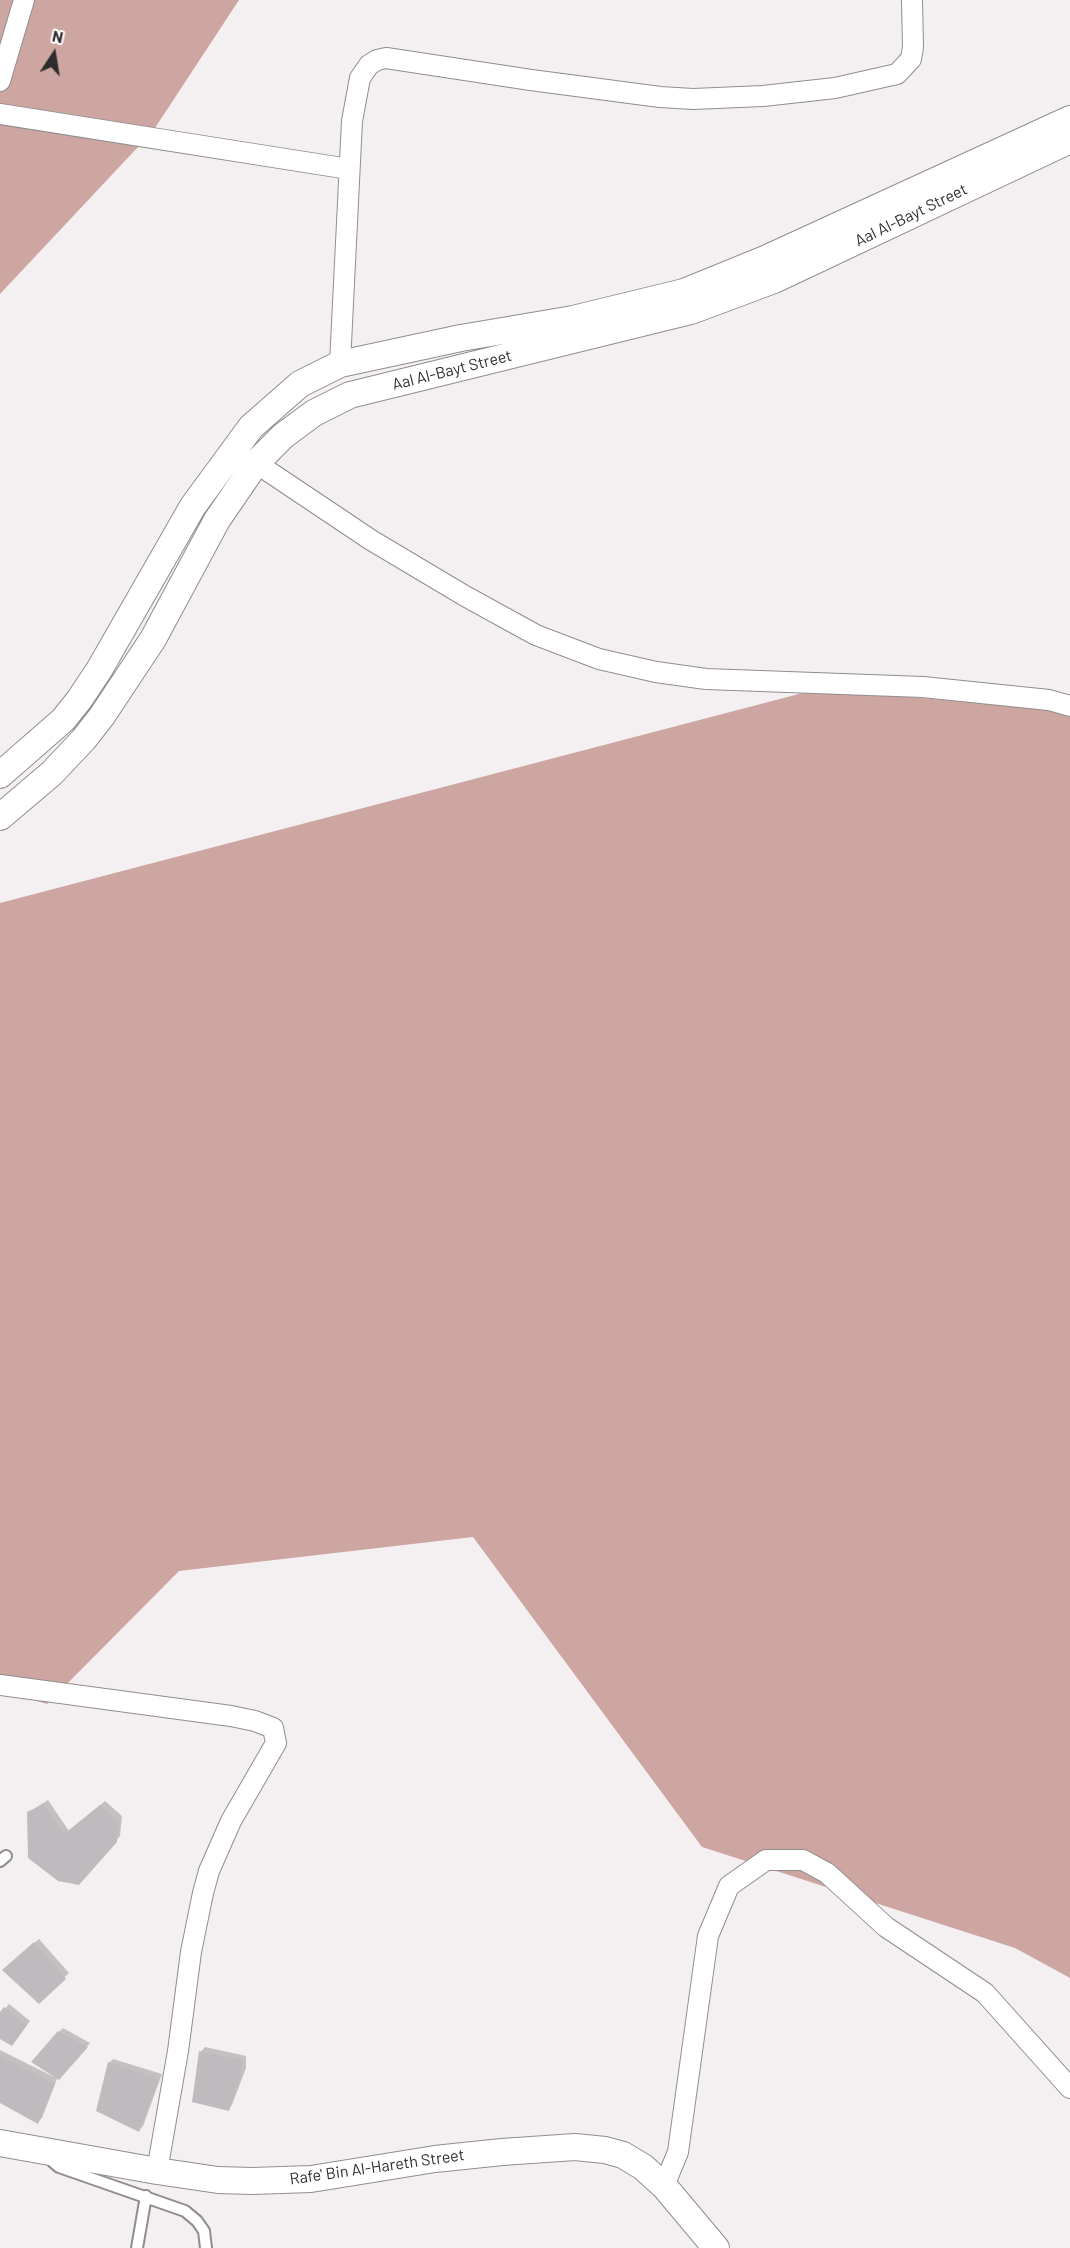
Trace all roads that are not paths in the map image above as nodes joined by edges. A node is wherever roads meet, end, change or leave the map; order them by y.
1 (24, 0) edge
2 (912, 0) edge
3 (0, 81) edge
4 (0, 114) edge
5 (1070, 119) edge
6 (1070, 140) edge
7 (349, 169) junction
8 (340, 364) junction
9 (256, 463) junction
10 (1070, 706) edge
11 (0, 775) edge
12 (0, 817) edge
13 (0, 1685) edge
14 (1070, 2088) edge
15 (0, 2142) edge
16 (51, 2152) junction
17 (157, 2171) junction
18 (664, 2186) junction
19 (146, 2196) junction
20 (137, 2248) edge
21 (206, 2248) edge
22 (717, 2248) edge

1 - 3 street
2 - 7 street
4 - 7 street
5 - 8 street, Aal Al-Bayt Street
6 - 9 street, Aal Al-Bayt Street
7 - 8 street
8 - 11 street, Aal Al-Bayt Street
9 - 10 street
9 - 12 street, Aal Al-Bayt Street
13 - 17 street
14 - 18 street
15 - 16 street, Rafe' Bin Al-Hareth Street
16 - 17 street, Rafe' Bin Al-Hareth Street
16 - 19 lane
17 - 18 street, Rafe' Bin Al-Hareth Street
18 - 22 street, Rafe' Bin Al-Hareth Street
19 - 20 lane
19 - 21 lane

